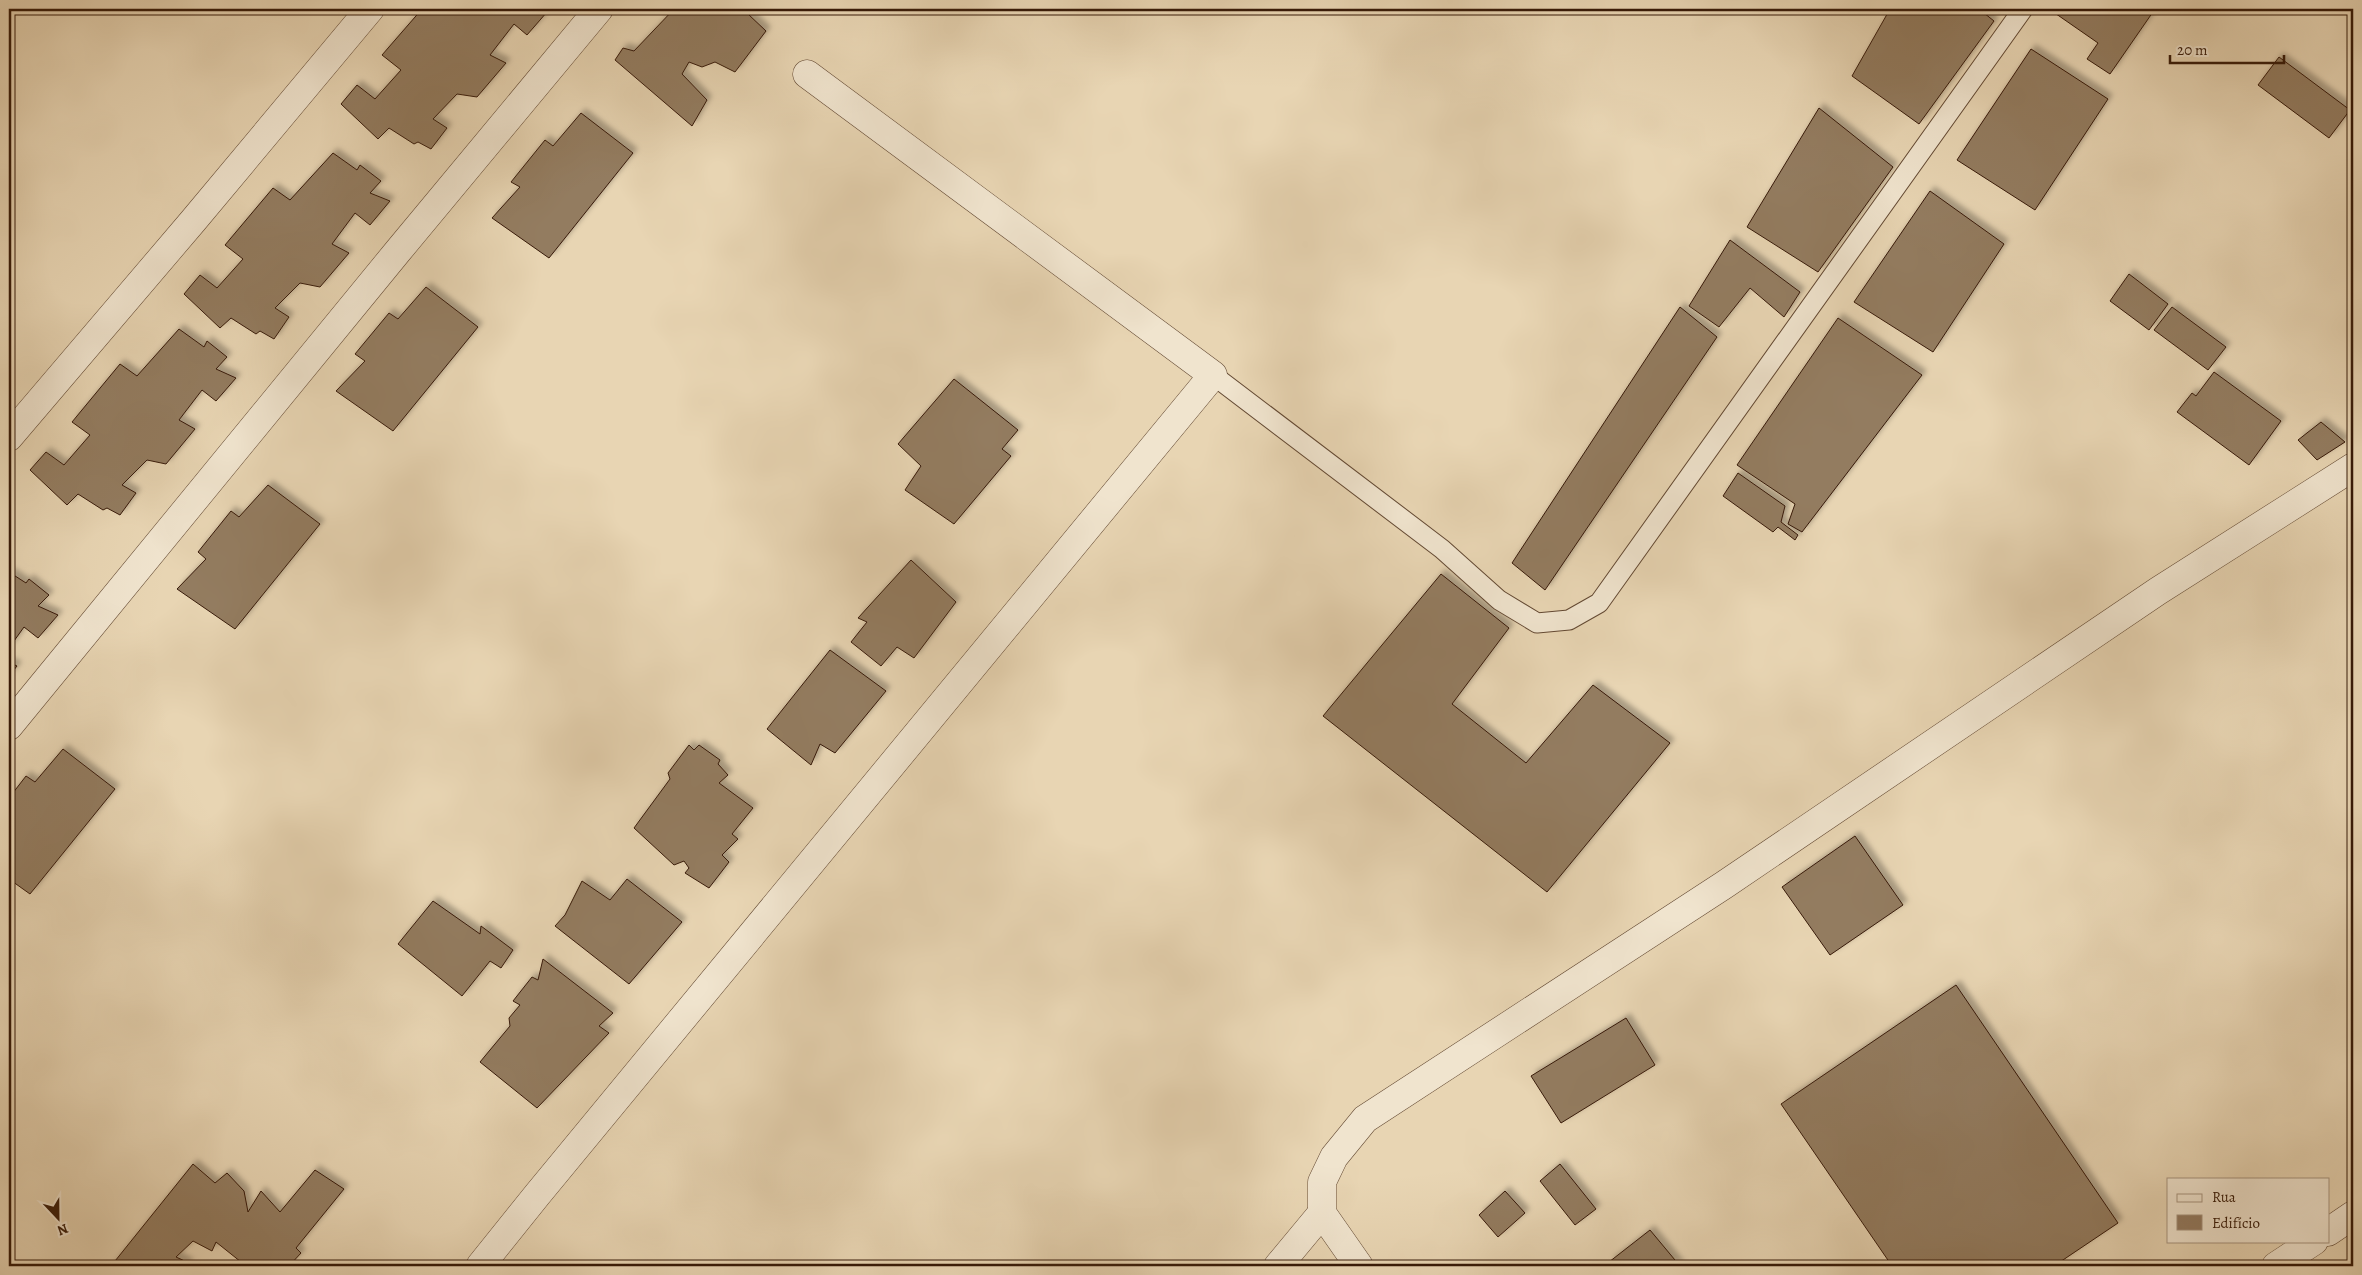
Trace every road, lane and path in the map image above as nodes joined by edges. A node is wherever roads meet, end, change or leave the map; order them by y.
1 (370, 9) edge
2 (599, 9) edge
3 (2024, 9) edge
4 (808, 74) dead end
5 (1213, 376) junction
6 (9, 437) edge
7 (2353, 467) edge
8 (9, 726) edge
9 (1322, 1213) junction
10 (2353, 1215) edge
11 (2330, 1231) edge
12 (2312, 1242) edge
13 (480, 1266) edge
14 (1278, 1266) edge
15 (1359, 1266) edge
16 (2276, 1266) edge

1 - 6 street
2 - 8 street
3 - 5 lane
4 - 5 street
5 - 13 street
7 - 9 street
9 - 14 street
9 - 15 street
10 - 11 street
12 - 16 street

